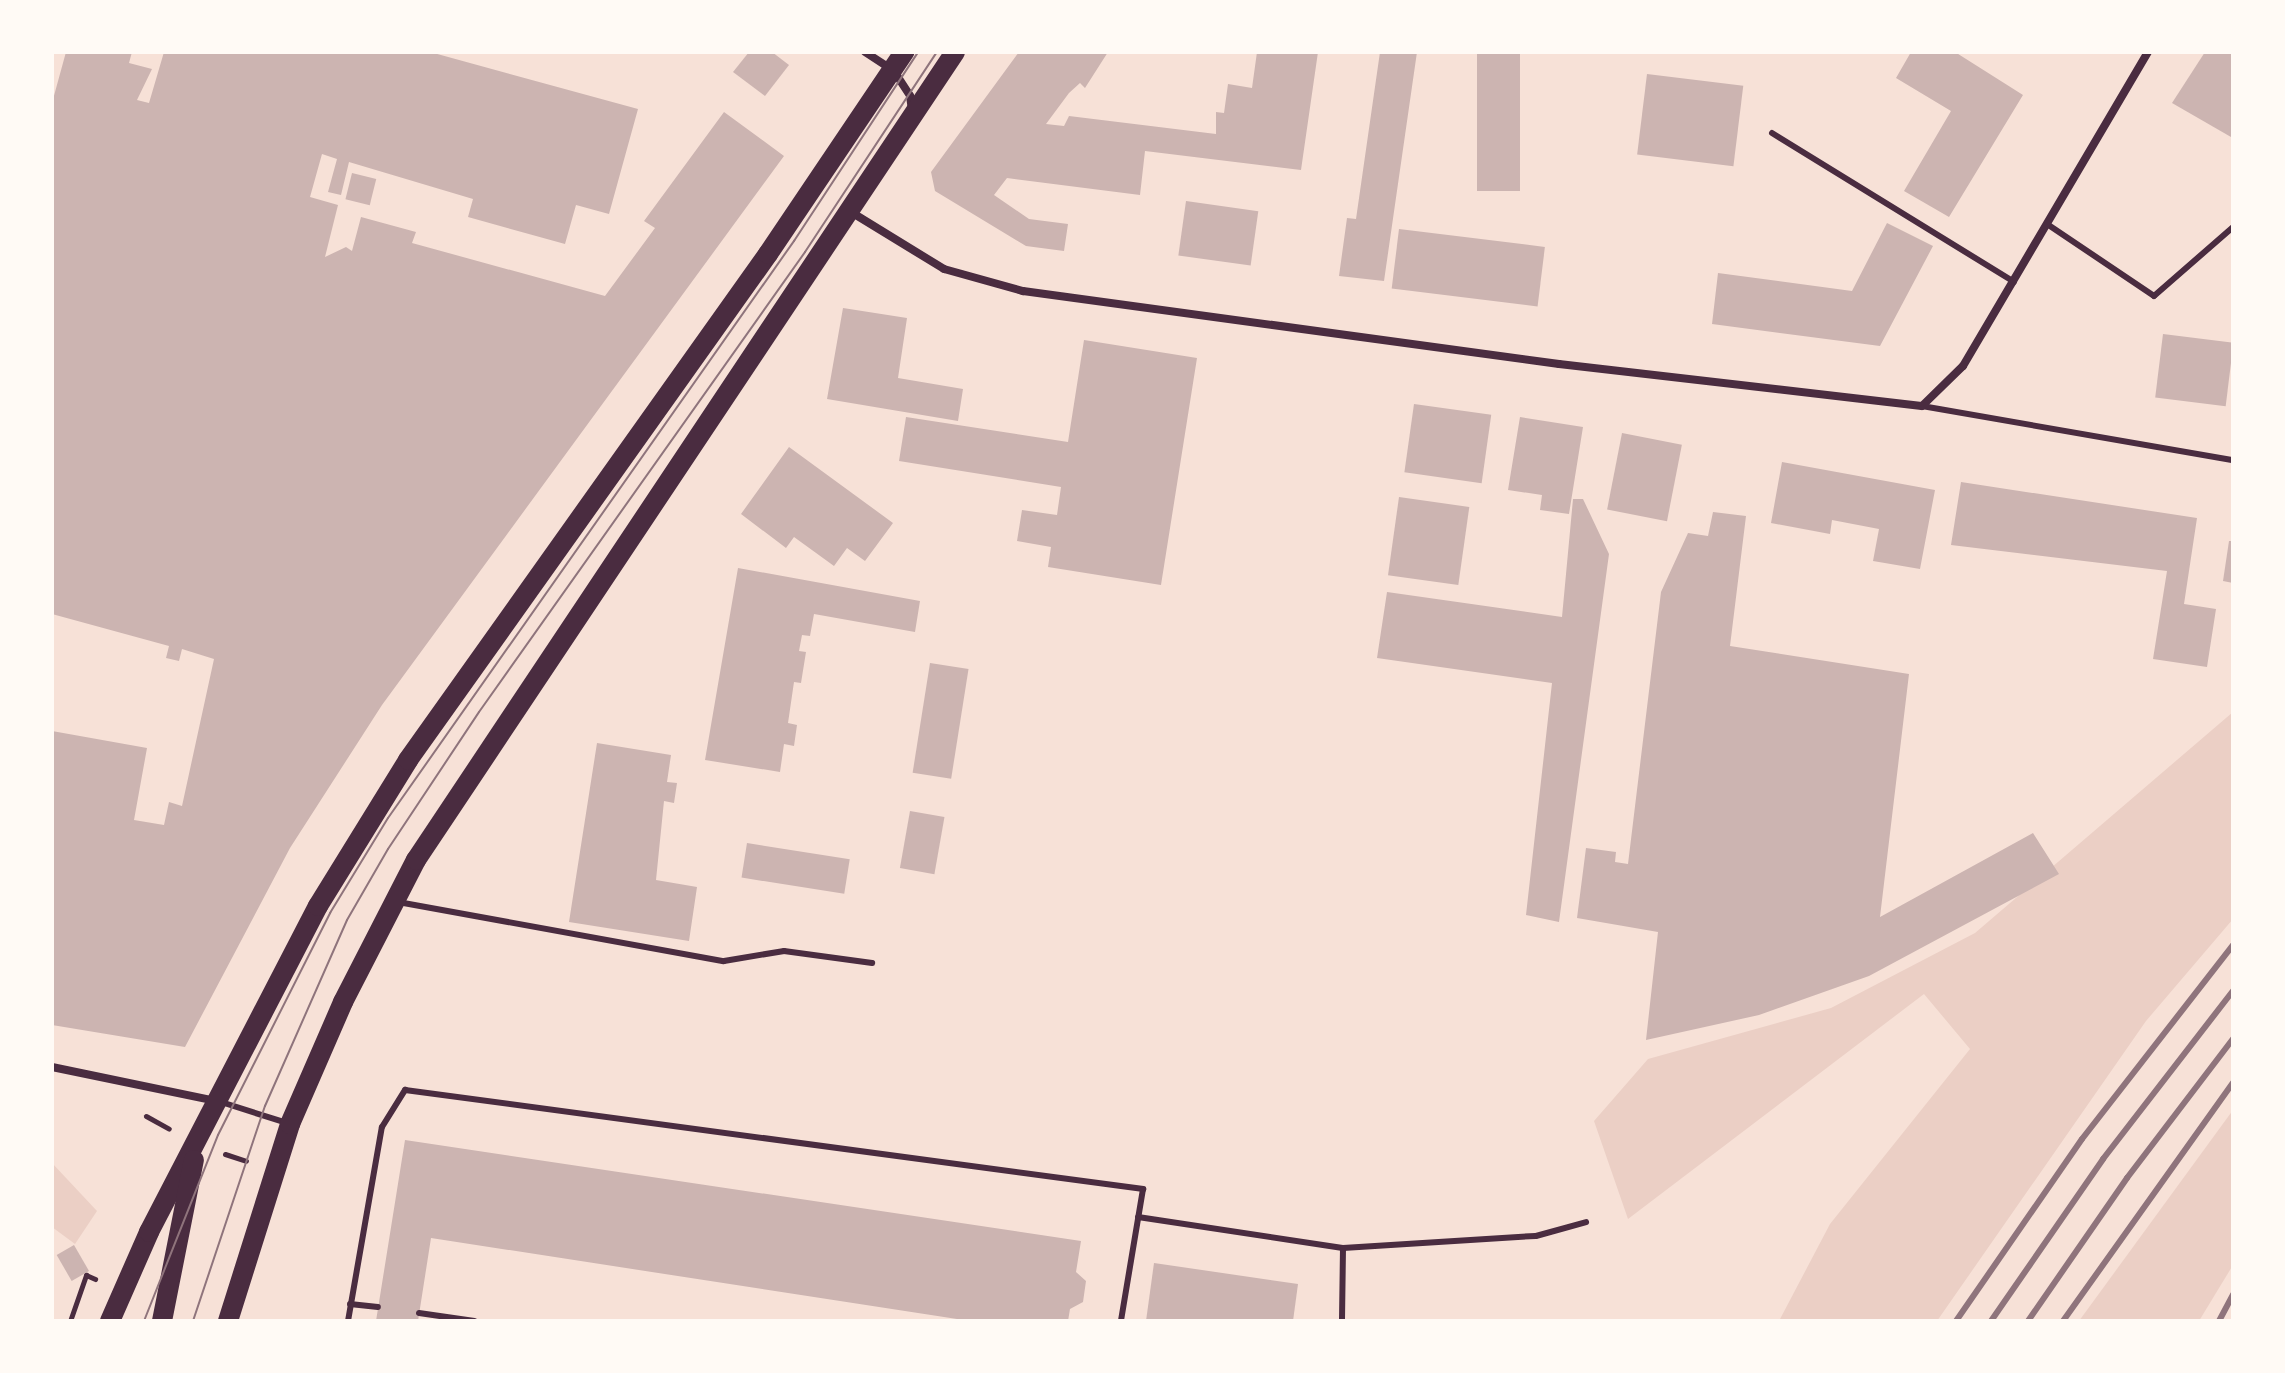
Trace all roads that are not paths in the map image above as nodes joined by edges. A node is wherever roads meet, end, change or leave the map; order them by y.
1 (865, 52) edge
2 (904, 52) edge
3 (955, 52) edge
4 (2148, 52) edge
5 (894, 71) junction
6 (913, 121) junction
7 (1772, 133) dead end
8 (851, 212) junction
9 (2047, 224) junction
10 (2233, 227) edge
11 (2014, 282) junction
12 (1922, 406) junction
13 (2233, 460) edge
14 (394, 901) junction
15 (872, 963) dead end
16 (52, 1067) edge
17 (219, 1101) junction
18 (290, 1124) junction
19 (197, 1145) junction
20 (1138, 1217) junction
21 (1586, 1222) dead end
22 (1343, 1248) junction
23 (350, 1304) junction
24 (378, 1307) dead end
25 (419, 1313) dead end
26 (110, 1321) edge
27 (162, 1321) edge
28 (228, 1321) edge
29 (348, 1321) edge
30 (474, 1321) edge
31 (1121, 1321) edge
32 (1342, 1321) edge

1 - 5 street
2 - 5 main road
3 - 6 main road
4 - 9 street
5 - 6 street
5 - 17 main road
6 - 8 main road
7 - 11 lane
8 - 12 street
8 - 14 main road
9 - 10 lane
9 - 11 street
11 - 12 street
12 - 13 lane
14 - 15 lane
14 - 18 main road
16 - 17 street
17 - 18 lane
17 - 19 main road
18 - 28 main road
19 - 26 main road
19 - 27 main road
20 - 22 lane
20 - 23 lane
20 - 31 lane
21 - 22 lane
22 - 32 lane
23 - 24 lane
23 - 29 lane
25 - 30 lane

